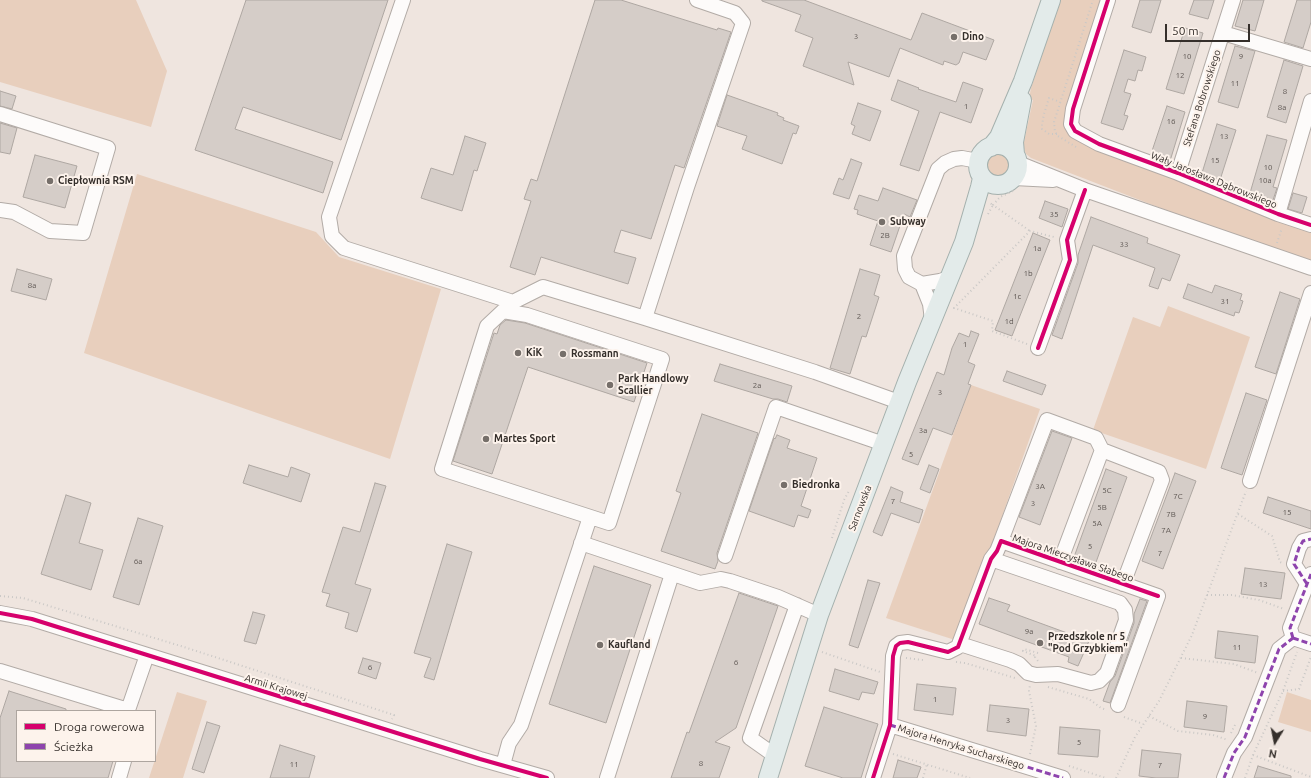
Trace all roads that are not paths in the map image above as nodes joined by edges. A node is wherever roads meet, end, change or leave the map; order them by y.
1 (403, 0) edge
2 (697, 0) edge
3 (1051, 0) edge
4 (1108, 0) edge
5 (1233, 0) edge
6 (724, 4) edge
7 (1223, 33) junction
8 (1311, 59) edge
9 (1023, 81) junction
10 (1311, 101) edge
11 (0, 114) edge
12 (991, 147) junction
13 (1015, 171) junction
14 (1178, 173) junction
15 (986, 175) junction
16 (1085, 190) junction
17 (0, 210) edge
18 (1280, 219) junction
19 (1311, 225) edge
20 (1311, 268) edge
21 (949, 278) junction
22 (922, 284) junction
23 (1311, 293) edge
24 (645, 318) junction
25 (932, 320) junction
26 (1038, 348) road end
27 (899, 402) junction
28 (884, 444) junction
29 (1102, 450) junction
30 (1250, 481) road end
31 (590, 517) junction
32 (1311, 539) edge
33 (1001, 541) junction
34 (581, 543) junction
35 (725, 556) dead end
36 (991, 559) junction
37 (1060, 562) junction
38 (672, 574) junction
39 (1309, 579) edge
40 (1123, 584) junction
41 (797, 605) junction
42 (0, 613) edge
43 (819, 615) junction
44 (960, 644) junction
45 (1295, 644) junction
46 (1311, 644) edge
47 (147, 655) junction
48 (0, 671) edge
49 (128, 710) edge
50 (1116, 710) road end
51 (890, 725) junction
52 (774, 756) junction
53 (124, 762) edge
54 (503, 765) junction
55 (119, 778) edge
56 (547, 778) edge
57 (607, 778) edge
58 (768, 778) edge
59 (873, 778) edge
60 (1063, 778) edge
61 (1224, 778) edge

1 - 24 street
2 - 6 street
3 - 9 main road
4 - 14 street, Wały Jarosława Dąbrowskiego
5 - 7 street, Stefana Bobrowskiego
6 - 24 street
7 - 8 street
7 - 14 street, Stefana Bobrowskiego
9 - 12 main road
9 - 13 main road
10 - 18 street
11 - 17 street
12 - 13 main road
12 - 15 main road
13 - 15 main road
13 - 16 street
14 - 18 street, Wały Jarosława Dąbrowskiego
15 - 21 main road, Sarnowska
15 - 22 street
16 - 20 street
16 - 26 street
18 - 19 street, Wały Jarosława Dąbrowskiego
21 - 22 street
21 - 25 main road, Sarnowska
22 - 25 street
23 - 30 street
24 - 27 street
25 - 27 main road, Sarnowska
27 - 28 main road, Sarnowska
28 - 35 street
28 - 43 main road, Sarnowska
29 - 33 street
29 - 37 street
29 - 40 street
31 - 31 street
31 - 34 street
32 - 39 street
33 - 36 street, Majora Mieczysława Słabego
33 - 37 street, Majora Mieczysława Słabego
34 - 38 street
34 - 54 street
36 - 44 street, Majora Mieczysława Słabego
36 - 44 street
37 - 40 street, Majora Mieczysława Słabego
38 - 41 street
38 - 57 street
39 - 45 street
40 - 50 street, Majora Mieczysława Słabego
41 - 43 street
41 - 52 street
42 - 47 street, Armii Krajowej
43 - 52 main road, Sarnowska
44 - 51 street
45 - 46 street
45 - 61 street
47 - 49 street
47 - 54 street, Armii Krajowej
48 - 49 street
51 - 59 street, Majora Henryka Sucharskiego
51 - 60 street, Majora Henryka Sucharskiego
52 - 58 main road, Sarnowska
53 - 55 street
54 - 56 street, Armii Krajowej

